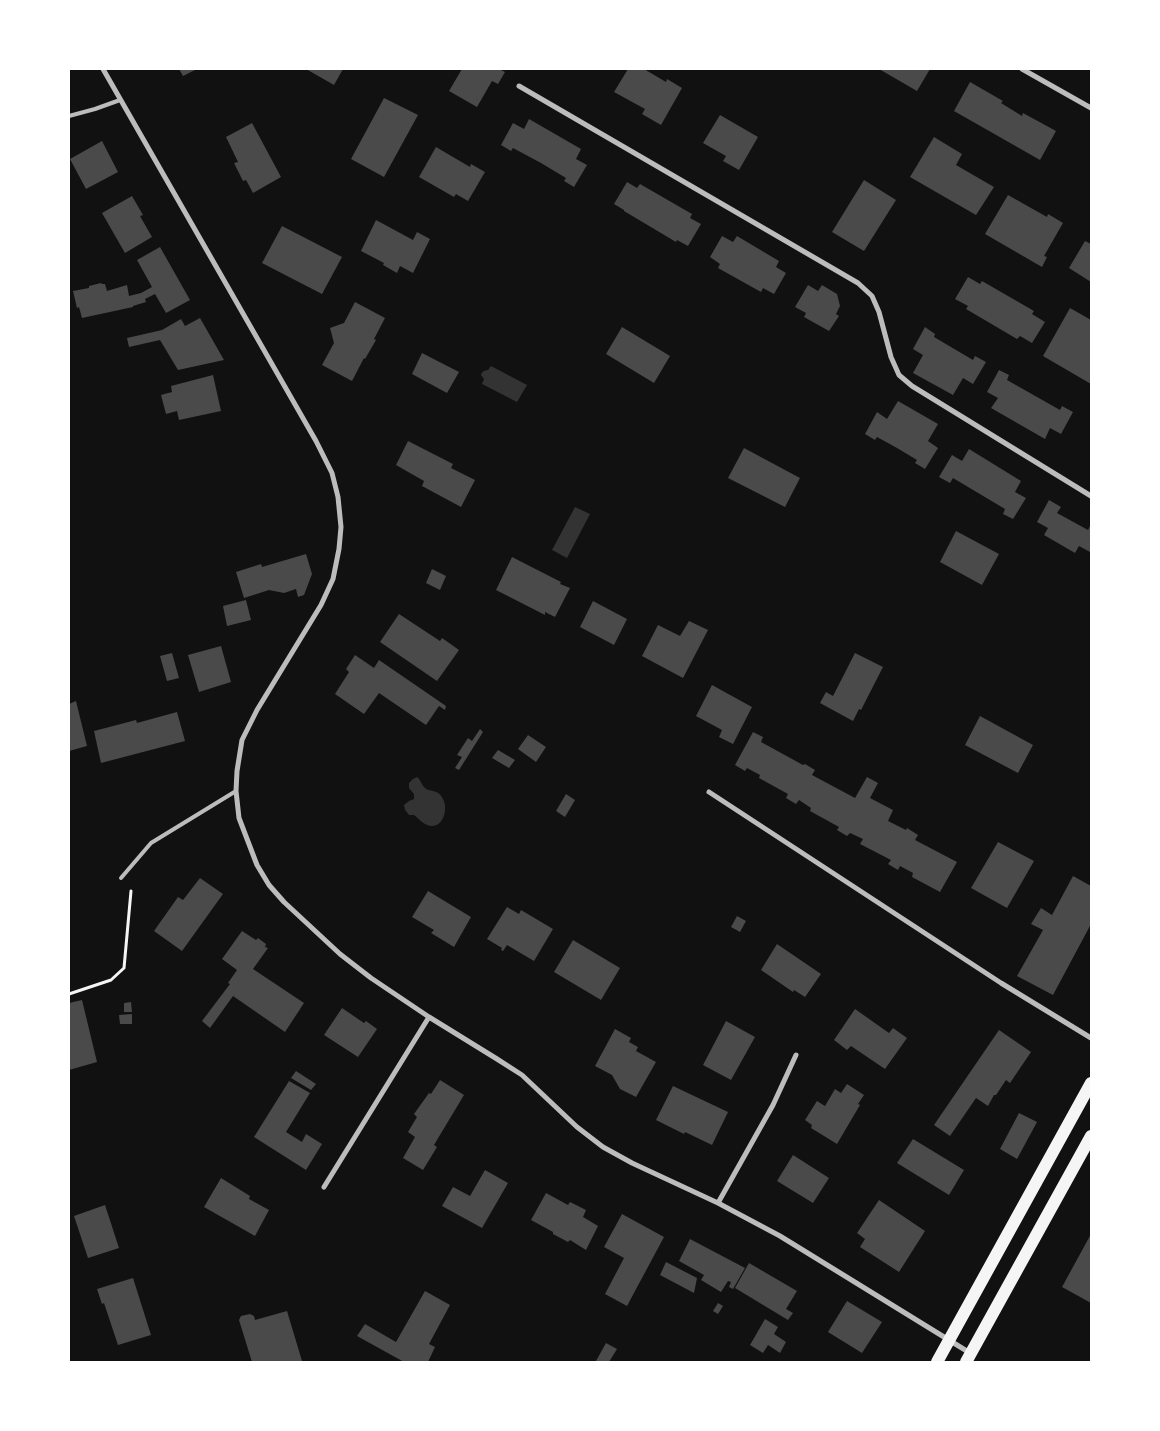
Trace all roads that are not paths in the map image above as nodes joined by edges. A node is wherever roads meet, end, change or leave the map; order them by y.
1 (103, 69) edge
2 (1022, 69) edge
3 (519, 86) dead end
4 (120, 100) junction
5 (1091, 108) edge
6 (69, 116) edge
7 (1091, 496) edge
8 (236, 791) junction
9 (709, 792) dead end
10 (121, 878) dead end
11 (429, 1018) junction
12 (1091, 1038) edge
13 (796, 1055) dead end
14 (1091, 1083) edge
15 (1091, 1136) edge
16 (324, 1187) dead end
17 (718, 1203) junction
18 (949, 1341) junction
19 (968, 1358) edge
20 (937, 1362) edge

1 - 4 street
2 - 5 street
3 - 7 street
4 - 6 lane
4 - 8 street
8 - 10 lane
8 - 11 street
9 - 12 street
11 - 16 street
11 - 17 street
13 - 17 street
14 - 18 main road
15 - 19 main road
17 - 18 street
18 - 19 street
18 - 20 main road

